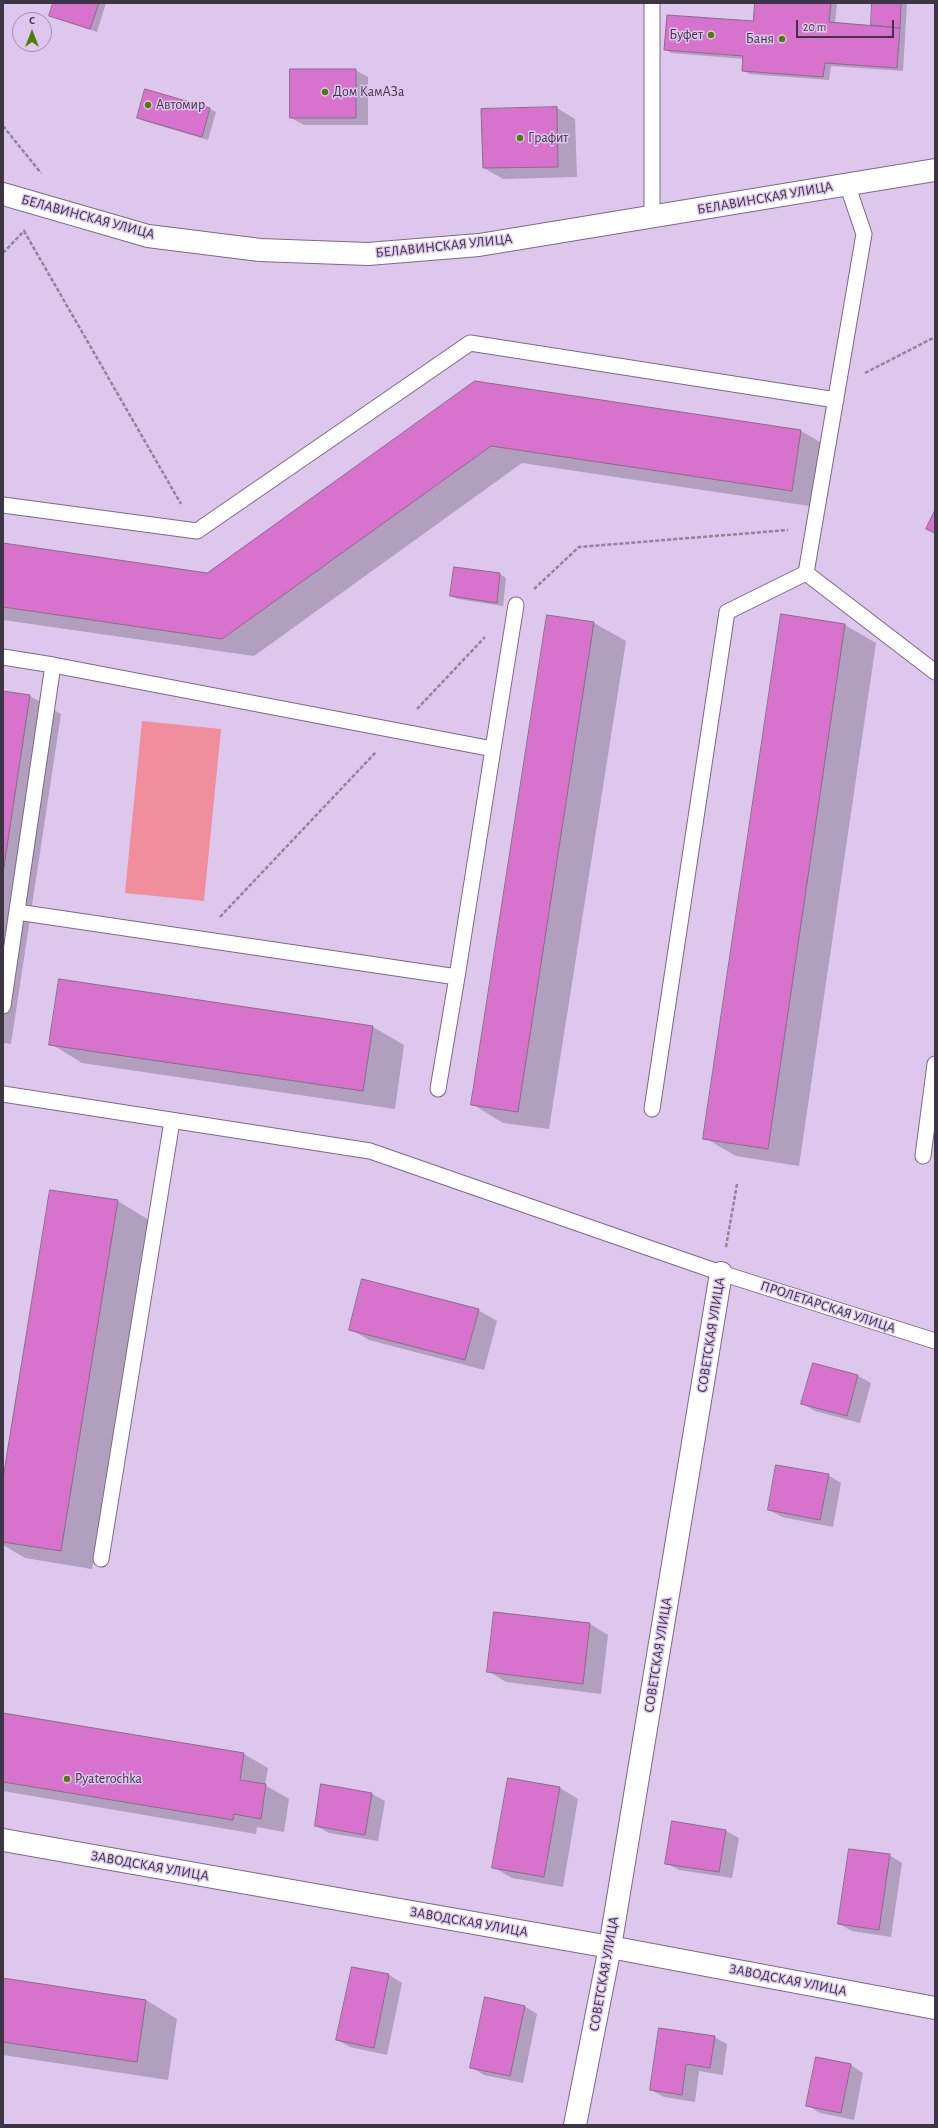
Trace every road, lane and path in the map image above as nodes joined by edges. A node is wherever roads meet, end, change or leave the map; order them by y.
1 (652, 3) edge
2 (3, 126) edge
3 (935, 170) edge
4 (41, 173) dead end
5 (847, 184) junction
6 (3, 194) edge
7 (652, 216) junction
8 (24, 230) dead end
9 (935, 337) edge
10 (837, 393) junction
11 (3, 505) edge
12 (197, 531) junction
13 (806, 573) junction
14 (516, 605) dead end
15 (3, 657) edge
16 (53, 665) junction
17 (935, 672) edge
18 (493, 749) junction
19 (17, 912) junction
20 (457, 977) junction
21 (3, 1006) edge
22 (935, 1064) edge
23 (438, 1089) dead end
24 (3, 1094) edge
25 (652, 1109) dead end
26 (172, 1121) junction
27 (923, 1156) dead end
28 (737, 1184) dead end
29 (721, 1273) junction
30 (935, 1342) edge
31 (101, 1558) dead end
32 (3, 1840) edge
33 (610, 1947) junction
34 (935, 2008) edge
35 (575, 2125) edge

1 - 7 lane
2 - 4 path
3 - 5 street, БЕЛАВИНСКАЯ УЛИЦА
5 - 7 street, БЕЛАВИНСКАЯ УЛИЦА
5 - 10 lane
6 - 7 street, БЕЛАВИНСКАЯ УЛИЦА
8 - 12 path
9 - 10 path
10 - 12 lane
10 - 13 lane
11 - 12 lane
13 - 17 lane
13 - 25 lane
14 - 18 lane
15 - 16 lane
16 - 18 lane
16 - 19 lane
18 - 20 lane
19 - 20 lane
19 - 21 lane
20 - 23 lane
22 - 27 lane
24 - 26 lane, ПРОЛЕТАРСКАЯ УЛИЦА
26 - 29 lane, ПРОЛЕТАРСКАЯ УЛИЦА
26 - 31 lane
28 - 29 path, СОВЕТСКАЯ УЛИЦА
29 - 30 lane, ПРОЛЕТАРСКАЯ УЛИЦА
29 - 33 street, СОВЕТСКАЯ УЛИЦА
32 - 33 street, ЗАВОДСКАЯ УЛИЦА
33 - 34 street, ЗАВОДСКАЯ УЛИЦА
33 - 35 street, СОВЕТСКАЯ УЛИЦА

